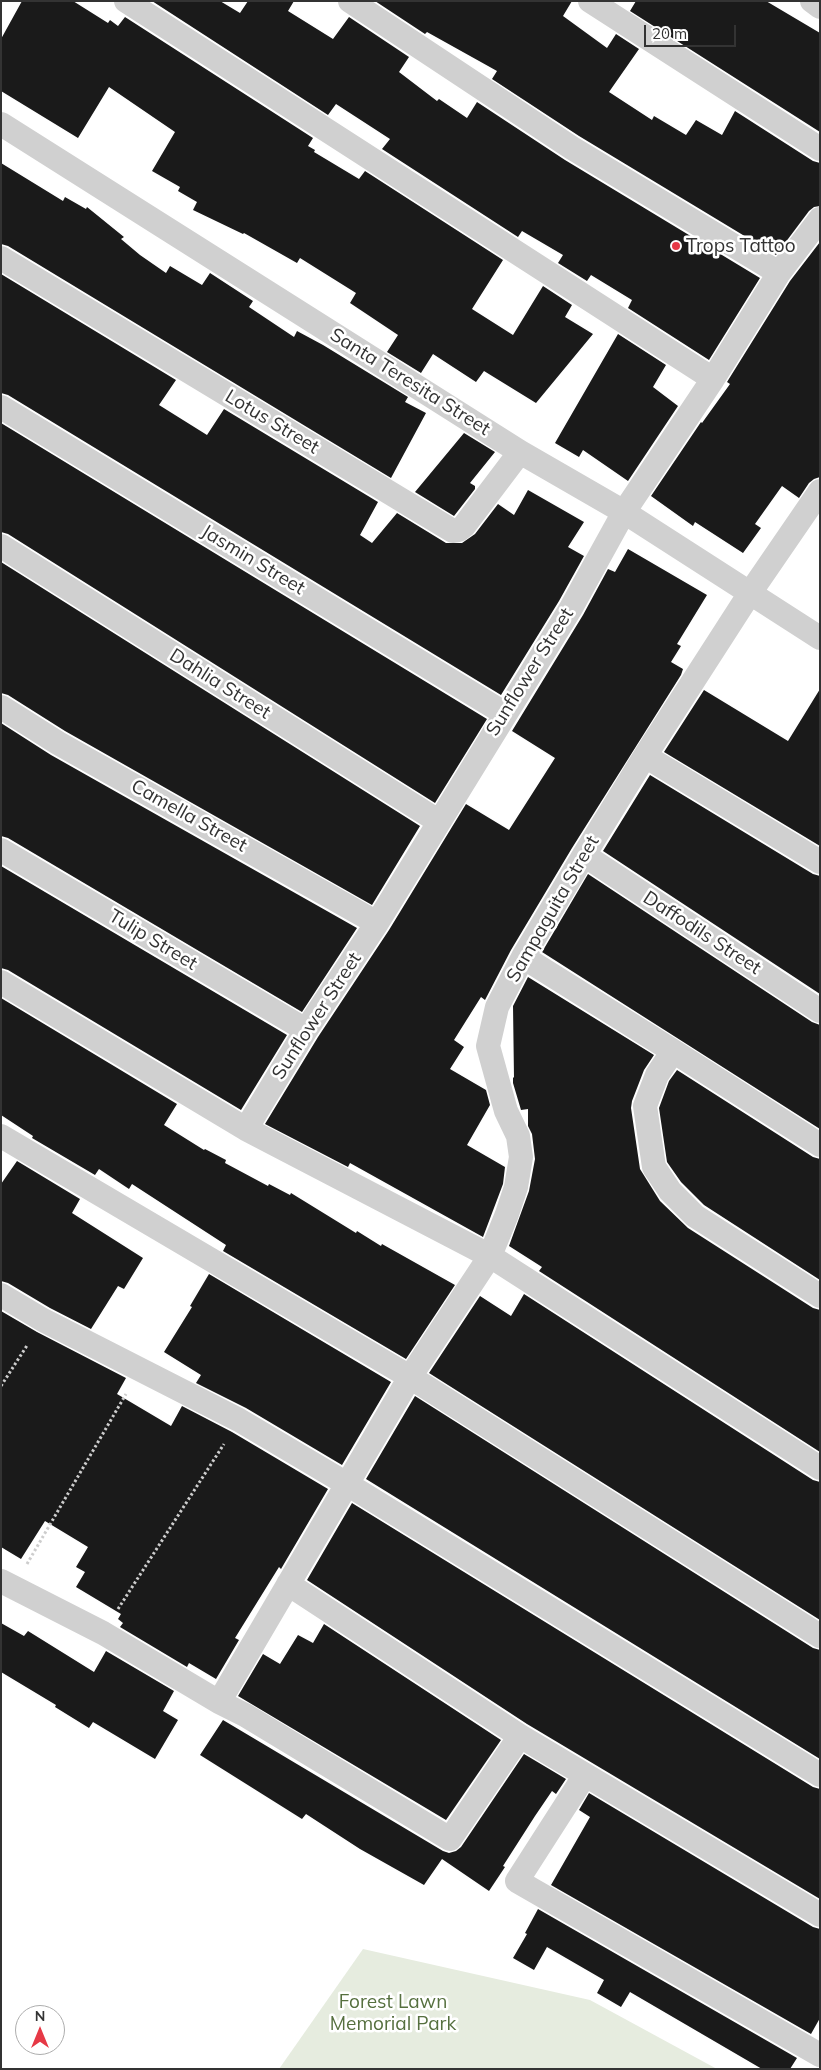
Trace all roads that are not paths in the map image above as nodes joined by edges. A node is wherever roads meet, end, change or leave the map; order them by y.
1 (126, 1) edge
2 (350, 1) edge
3 (590, 1) edge
4 (812, 1) edge
5 (820, 7) edge
6 (1, 124) edge
7 (820, 149) edge
8 (820, 219) edge
9 (1, 258) edge
10 (779, 273) junction
11 (713, 379) junction
12 (1, 406) edge
13 (520, 452) junction
14 (820, 491) edge
15 (624, 512) junction
16 (1, 546) edge
17 (750, 593) junction
18 (820, 638) edge
19 (1, 708) edge
20 (504, 713) junction
21 (645, 756) junction
22 (438, 821) junction
23 (1, 850) edge
24 (584, 855) junction
25 (820, 862) edge
26 (378, 922) junction
27 (523, 957) junction
28 (1, 982) edge
29 (820, 1011) edge
30 (306, 1030) junction
31 (673, 1051) junction
32 (246, 1129) junction
33 (1, 1136) edge
34 (820, 1145) edge
35 (490, 1256) junction
36 (1, 1295) edge
37 (820, 1296) edge
38 (410, 1377) junction
39 (820, 1468) edge
40 (347, 1484) junction
41 (8, 1584) edge
42 (288, 1584) junction
43 (820, 1636) edge
44 (219, 1702) junction
45 (520, 1736) junction
46 (585, 1775) junction
47 (820, 1775) edge
48 (820, 1915) edge
49 (820, 2055) edge

1 - 11 street
2 - 10 street
3 - 7 street
4 - 5 street
6 - 13 street, Santa Teresita Street
8 - 10 street, Sunflower Street
9 - 13 street, Lotus Street
10 - 11 street, Sunflower Street
11 - 15 street, Sunflower Street
12 - 20 street, Jasmin Street
13 - 15 street, Santa Teresita Street
14 - 17 street, Sampaguita Street
15 - 17 street, Santa Teresita Street
15 - 20 street, Sunflower Street
16 - 22 street, Dahlia Street
17 - 18 street, Santa Teresita Street
17 - 21 street, Sampaguita Street
19 - 26 street, Camella Street
20 - 22 street, Sunflower Street
21 - 24 street, Sampaguita Street
21 - 25 street
22 - 26 street, Sunflower Street
23 - 30 street, Tulip Street
24 - 27 street, Sampaguita Street
24 - 29 street, Daffodils Street
26 - 30 street, Sunflower Street
27 - 31 street
27 - 35 street, Sampaguita Street
28 - 32 street
30 - 32 street, Sunflower Street
31 - 34 street
31 - 37 street
32 - 35 street
33 - 38 street
35 - 38 street, Sampaguita Street
35 - 39 street
36 - 40 street
38 - 40 street, Sampaguita Street
38 - 43 street
40 - 42 street, Sampaguita Street
40 - 47 street
41 - 44 street
42 - 44 street, Sampaguita Street
42 - 45 street
44 - 45 street
45 - 46 street
46 - 48 street
46 - 49 street

